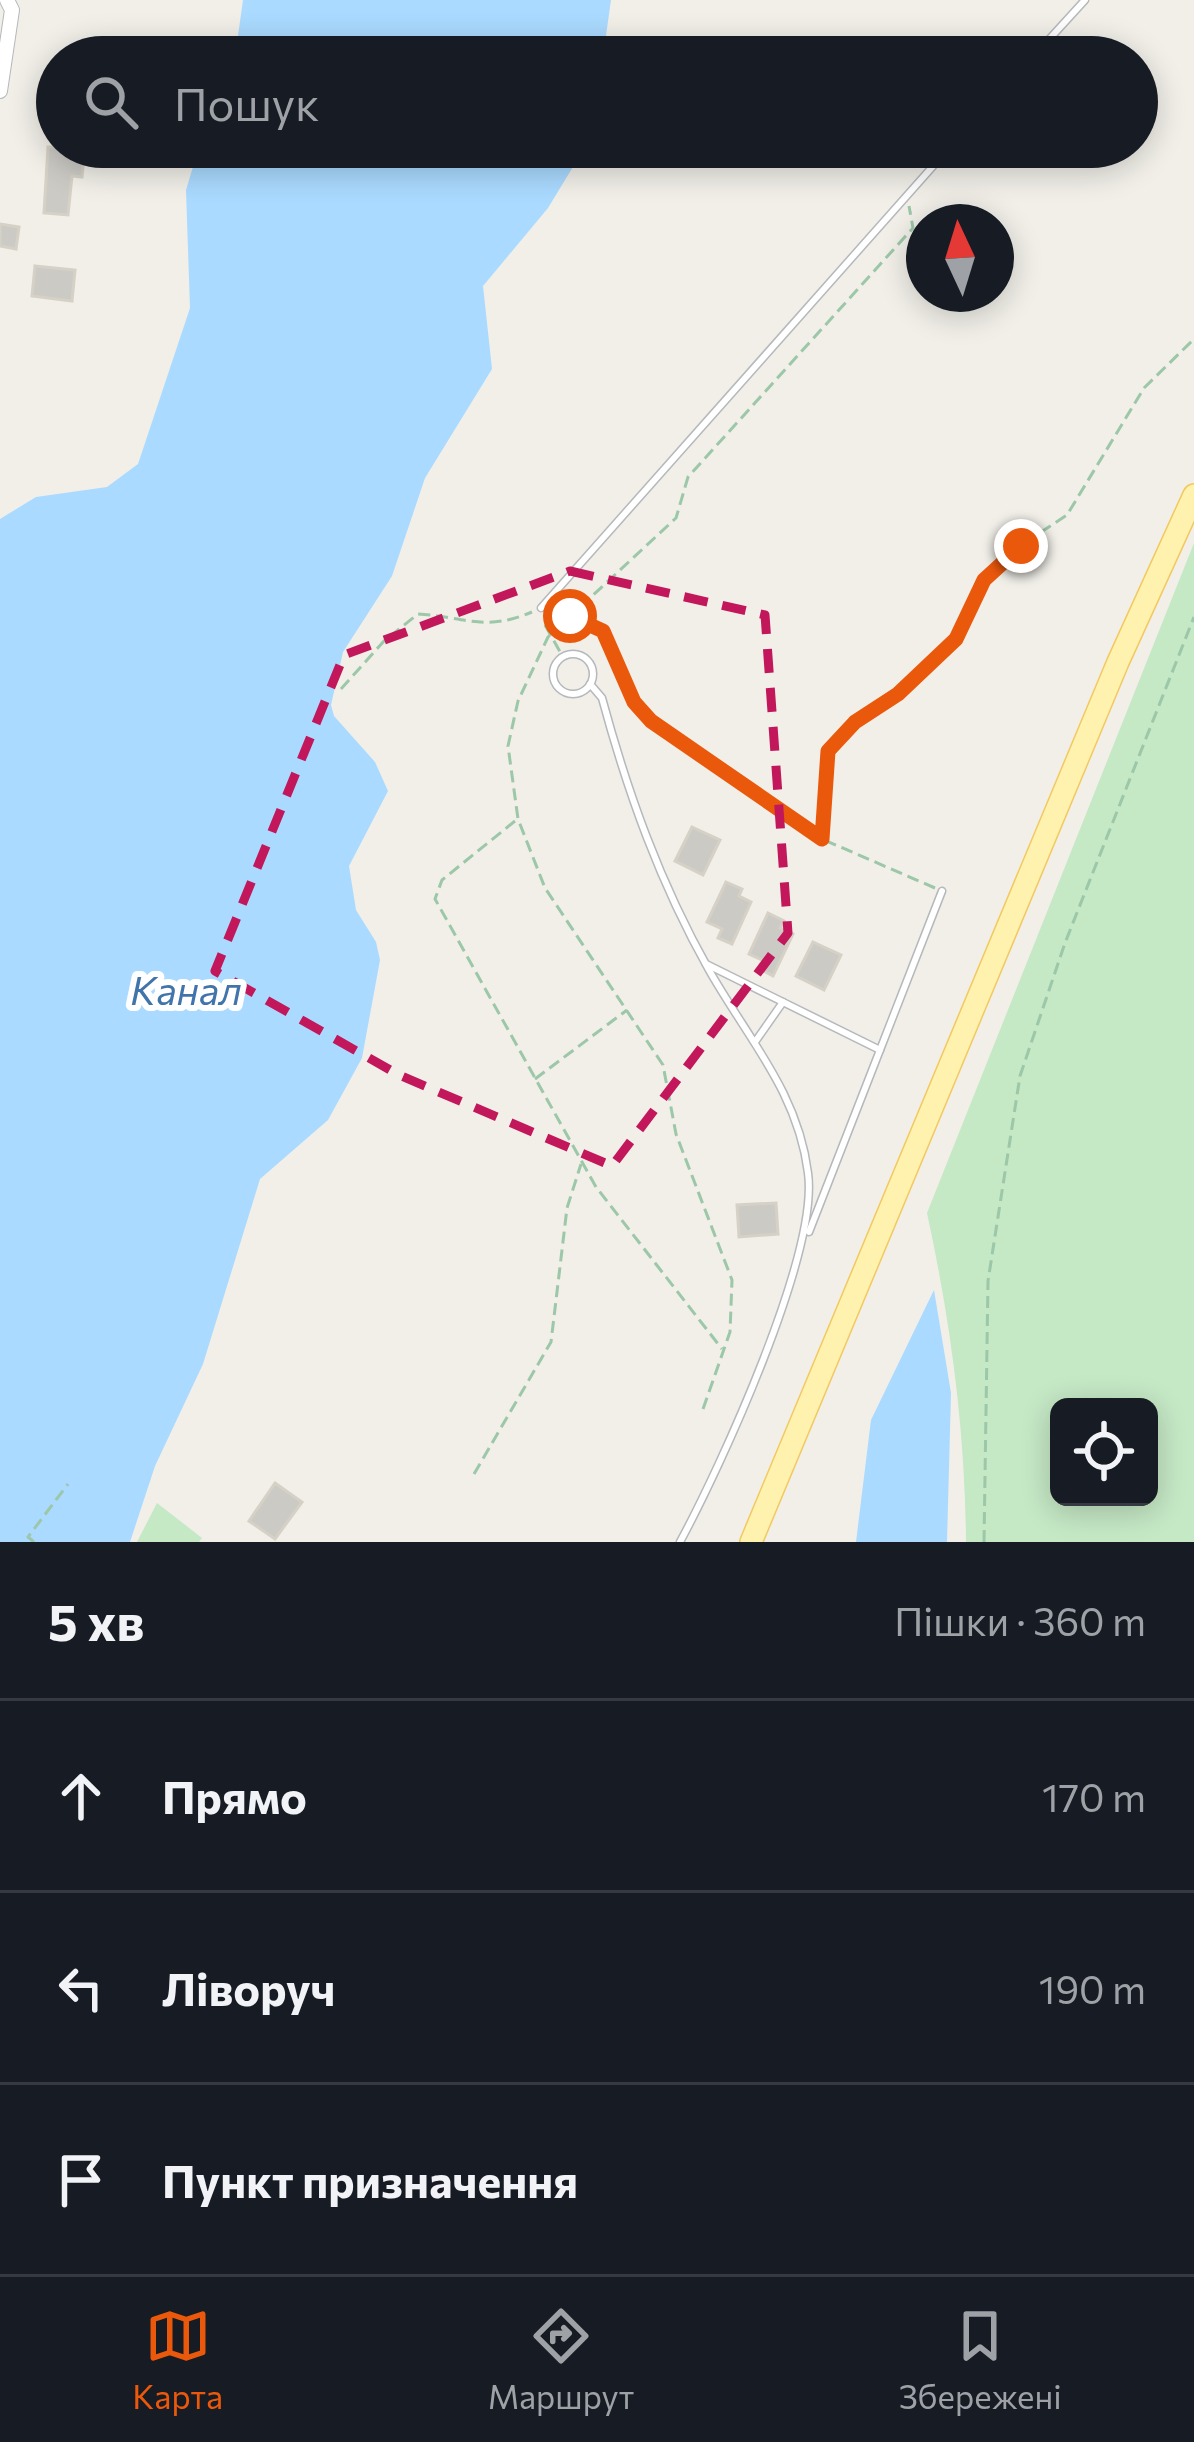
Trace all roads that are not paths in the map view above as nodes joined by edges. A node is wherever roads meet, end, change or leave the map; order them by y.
1 (7, 0) edge
2 (1085, 0) edge
3 (1052, 36) edge
4 (0, 91) edge
5 (931, 168) edge
6 (1194, 495) edge
7 (542, 608) road end
8 (590, 684) junction
9 (942, 891) road end
10 (706, 964) junction
11 (783, 1002) junction
12 (755, 1042) junction
13 (880, 1050) junction
14 (806, 1241) junction
15 (680, 1542) edge
16 (751, 1542) edge

1 - 4 street
2 - 3 lane
5 - 7 lane
6 - 16 main road
8 - 8 lane
8 - 10 lane
9 - 13 lane
10 - 11 lane
10 - 12 lane
11 - 12 lane
11 - 13 lane
12 - 14 lane
13 - 14 lane
14 - 15 lane

